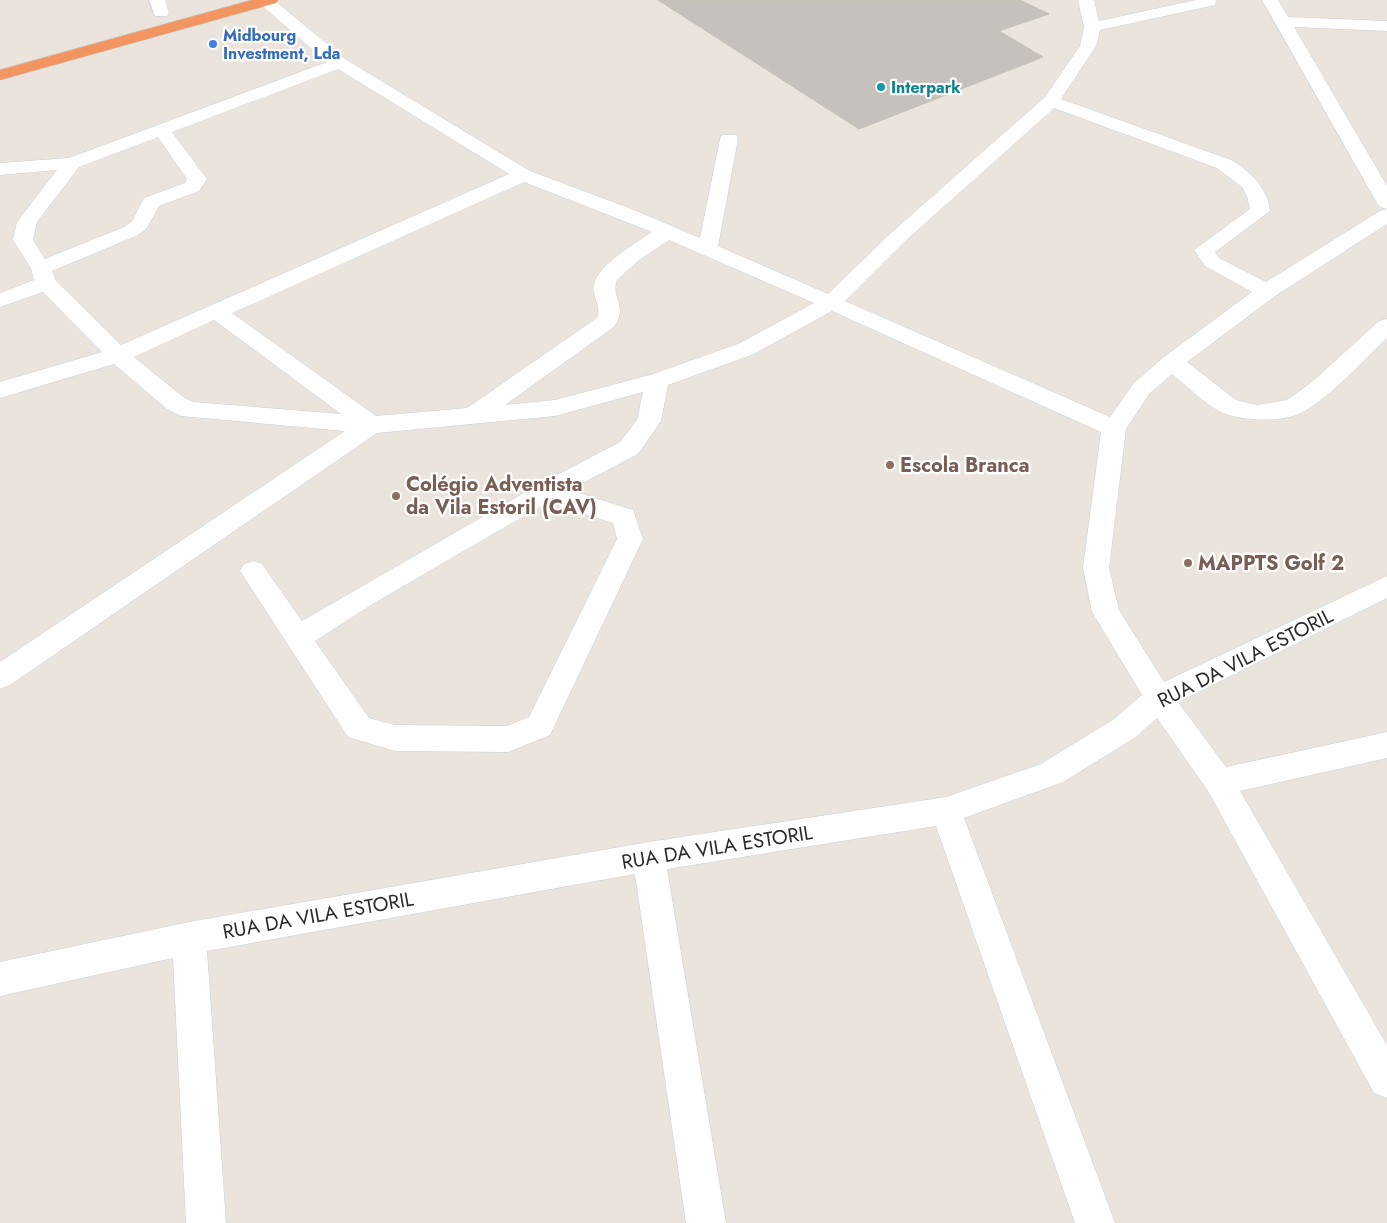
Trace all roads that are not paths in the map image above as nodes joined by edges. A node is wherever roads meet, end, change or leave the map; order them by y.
1 (268, 0) edge
2 (1086, 0) edge
3 (1270, 0) edge
4 (1208, 2) dead end
5 (159, 7) edge
6 (180, 8) dead end
7 (142, 18) dead end
8 (1281, 22) junction
9 (1387, 26) edge
10 (1092, 27) junction
11 (339, 63) junction
12 (0, 75) edge
13 (1051, 101) junction
14 (161, 129) junction
15 (729, 139) dead end
16 (72, 162) junction
17 (0, 168) edge
18 (523, 175) junction
19 (1387, 203) edge
20 (1387, 215) edge
21 (668, 231) junction
22 (708, 247) junction
23 (44, 275) junction
24 (1267, 291) junction
25 (0, 300) edge
26 (831, 303) junction
27 (217, 312) junction
28 (1387, 326) edge
29 (118, 355) junction
30 (1172, 362) junction
31 (656, 381) junction
32 (0, 390) edge
33 (473, 416) junction
34 (370, 425) junction
35 (1114, 428) junction
36 (545, 492) junction
37 (252, 570) dead end
38 (1387, 586) edge
39 (297, 638) junction
40 (0, 677) edge
41 (1159, 698) junction
42 (1387, 745) edge
43 (1219, 782) junction
44 (946, 811) junction
45 (649, 857) junction
46 (189, 938) junction
47 (0, 979) edge
48 (1382, 1062) edge
49 (206, 1223) edge
50 (706, 1223) edge
51 (1095, 1223) edge

1 - 11 street
1 - 12 highway
2 - 10 street
3 - 8 street
4 - 10 street
5 - 6 highway
5 - 7 highway
8 - 9 street
8 - 19 street
10 - 13 street
11 - 14 street
11 - 18 street
13 - 24 street
13 - 26 street
14 - 16 street
14 - 23 street
15 - 22 street
16 - 17 street
16 - 23 street
18 - 21 street
18 - 27 street
20 - 24 street
21 - 22 street
21 - 33 street
22 - 26 street
23 - 25 street
23 - 29 street
24 - 30 street
26 - 31 street
26 - 35 street
27 - 29 street
27 - 34 street
28 - 30 street
29 - 32 street
29 - 34 street
30 - 35 street
31 - 33 street
31 - 36 street
33 - 34 street
34 - 40 street
35 - 41 street
36 - 39 street
36 - 39 street
37 - 39 street
38 - 41 street, RUA DA VILA ESTORIL
41 - 43 street
41 - 44 street, RUA DA VILA ESTORIL
42 - 43 street
43 - 48 street
44 - 45 street, RUA DA VILA ESTORIL
44 - 51 street
45 - 46 street, RUA DA VILA ESTORIL
45 - 50 street
46 - 47 street, RUA DA VILA ESTORIL
46 - 49 street

